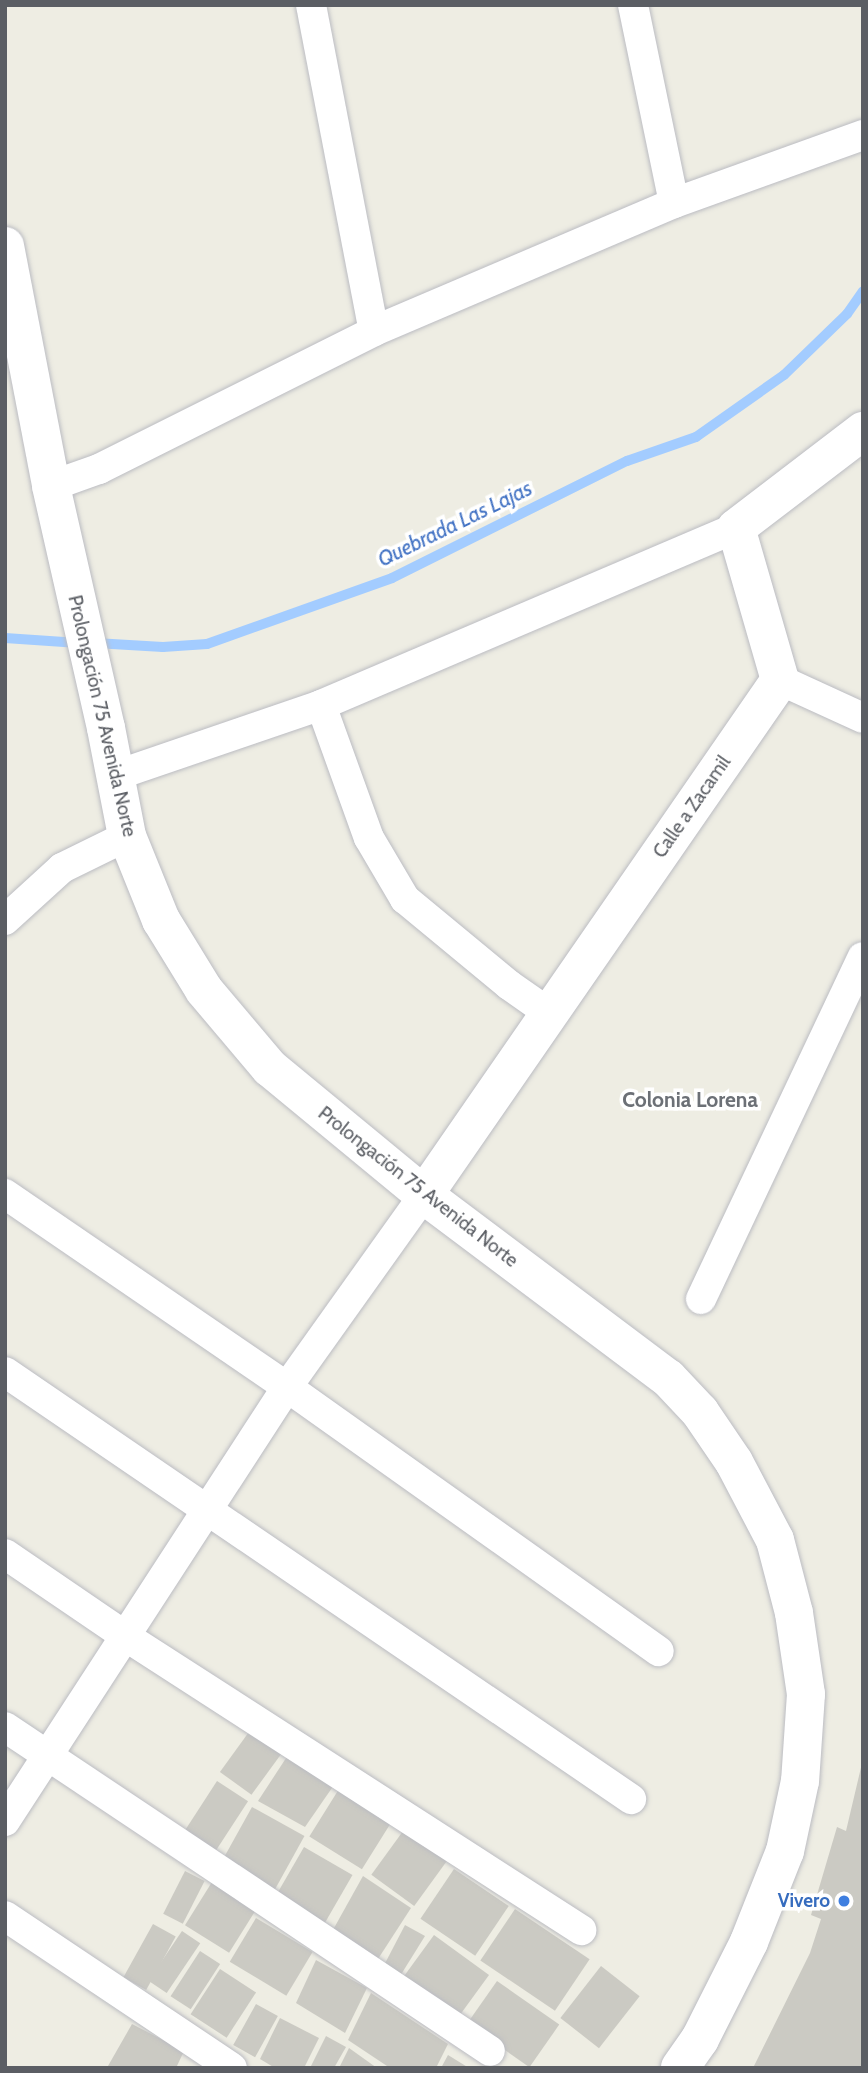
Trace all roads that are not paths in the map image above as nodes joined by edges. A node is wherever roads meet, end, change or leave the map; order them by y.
1 (311, 5) edge
2 (634, 5) edge
3 (863, 135) edge
4 (674, 203) junction
5 (5, 246) edge
6 (373, 331) junction
7 (863, 431) edge
8 (51, 486) junction
9 (736, 528) junction
10 (780, 680) junction
11 (321, 705) junction
12 (863, 718) edge
13 (114, 776) junction
14 (127, 836) junction
15 (5, 920) edge
16 (863, 957) edge
17 (549, 1013) junction
18 (5, 1194) edge
19 (424, 1195) junction
20 (701, 1299) dead end
21 (5, 1372) edge
22 (287, 1387) junction
23 (207, 1510) junction
24 (5, 1554) edge
25 (125, 1636) junction
26 (659, 1651) dead end
27 (5, 1727) edge
28 (48, 1755) junction
29 (631, 1799) dead end
30 (5, 1821) edge
31 (5, 1916) edge
32 (581, 1930) dead end
33 (490, 2051) dead end
34 (232, 2068) edge
35 (680, 2068) edge

1 - 6 street
2 - 4 street
3 - 4 street
4 - 6 street
5 - 8 main road, Prolongación 75 Avenida Norte
6 - 8 street
7 - 9 main road
8 - 13 main road, Prolongación 75 Avenida Norte
9 - 10 main road
9 - 11 street
10 - 12 street
10 - 17 main road, Calle a Zacamil
11 - 13 street
11 - 17 street
13 - 14 main road, Prolongación 75 Avenida Norte
14 - 15 street
14 - 19 main road, Prolongación 75 Avenida Norte
16 - 20 street
17 - 19 main road, Calle a Zacamil
18 - 22 street
19 - 22 street
19 - 35 main road, Prolongación 75 Avenida Norte
21 - 23 street
22 - 23 street
22 - 26 street
23 - 25 street
23 - 29 street
24 - 25 street
25 - 28 street
25 - 32 street
27 - 28 street
28 - 30 street
28 - 33 street
31 - 34 street

